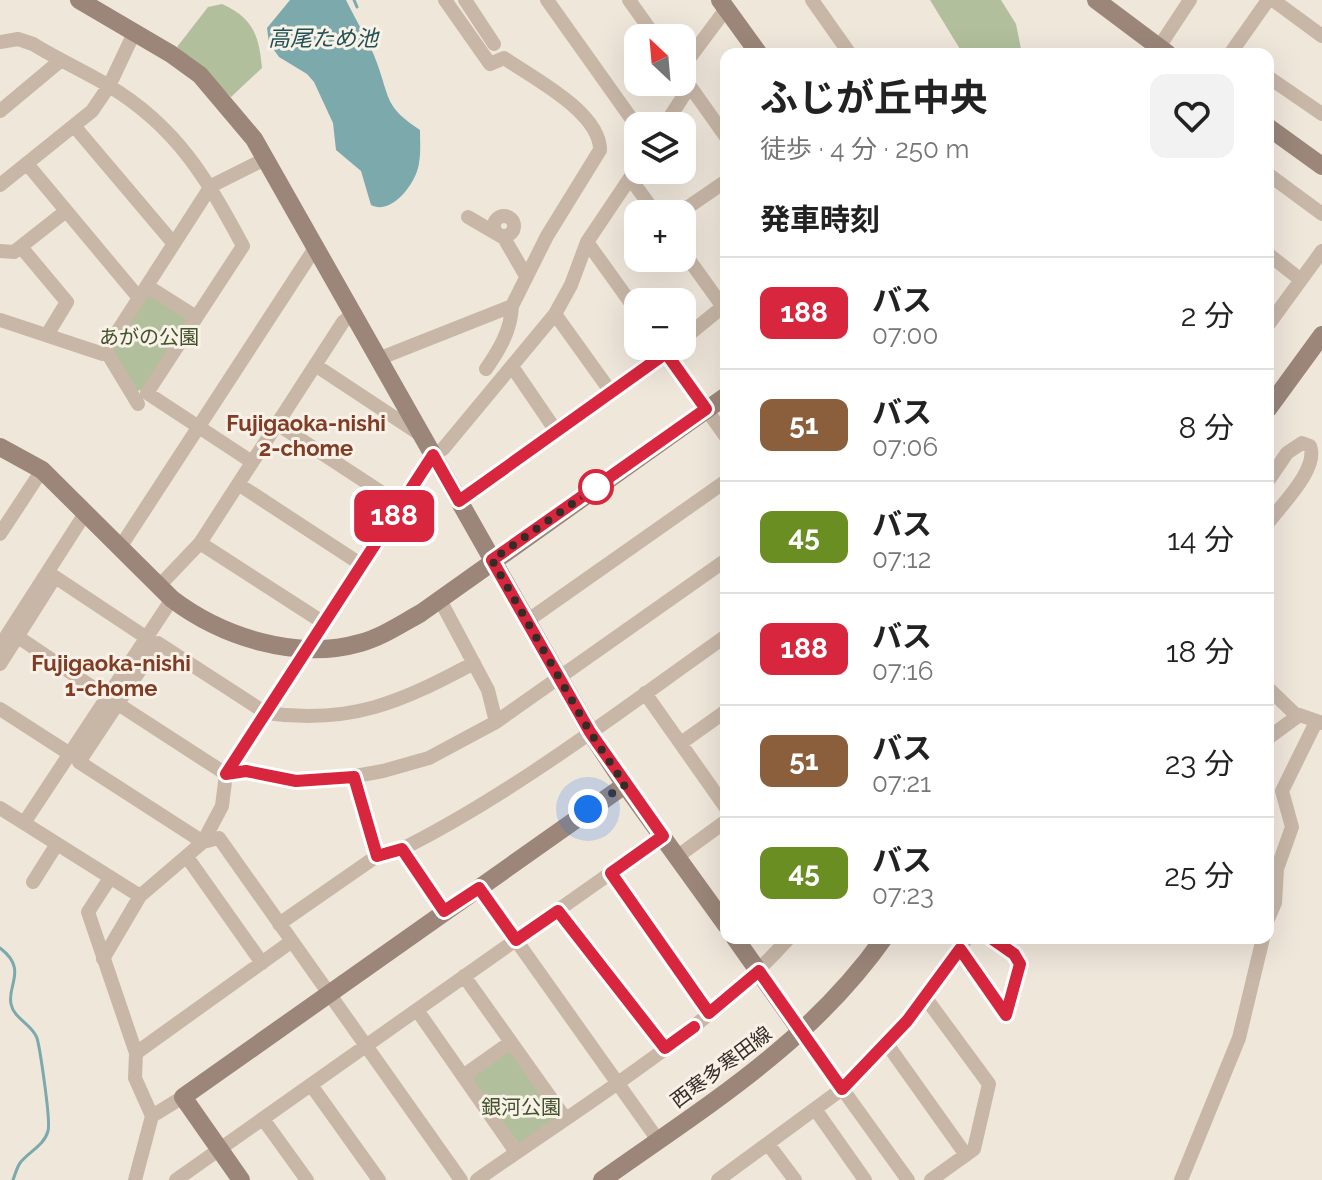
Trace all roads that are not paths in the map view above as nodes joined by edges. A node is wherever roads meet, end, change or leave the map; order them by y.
1 (79, 0) edge
2 (445, 0) edge
3 (465, 0) edge
4 (547, 0) edge
5 (629, 0) edge
6 (812, 0) edge
7 (1096, 0) edge
8 (1190, 0) edge
9 (1270, 0) edge
10 (723, 3) edge
11 (646, 24) edge
12 (135, 31) junction
13 (1322, 36) edge
14 (0, 42) edge
15 (494, 44) dead end
16 (696, 46) edge
17 (755, 48) edge
18 (846, 48) edge
19 (1160, 48) edge
20 (1166, 48) edge
21 (1234, 48) edge
22 (60, 61) junction
23 (1274, 81) edge
24 (109, 86) junction
25 (696, 94) edge
26 (0, 111) edge
27 (627, 112) edge
28 (1322, 114) edge
29 (75, 127) junction
30 (720, 128) edge
31 (1274, 131) edge
32 (265, 159) junction
33 (28, 165) junction
34 (1322, 166) edge
35 (1274, 178) edge
36 (626, 184) edge
37 (0, 185) edge
38 (720, 185) edge
39 (211, 186) junction
40 (696, 202) edge
41 (66, 211) junction
42 (1322, 214) edge
43 (468, 217) dead end
44 (587, 242) junction
45 (174, 244) junction
46 (21, 247) junction
47 (315, 248) junction
48 (0, 251) edge
49 (1322, 251) edge
50 (1274, 259) edge
51 (696, 268) edge
52 (526, 276) junction
53 (1301, 280) junction
54 (143, 292) junction
55 (624, 294) edge
56 (720, 300) edge
57 (512, 306) junction
58 (720, 308) edge
59 (353, 314) junction
60 (555, 314) junction
61 (196, 317) junction
62 (1274, 317) edge
63 (0, 320) edge
64 (696, 328) edge
65 (47, 335) junction
66 (1322, 335) edge
67 (106, 351) junction
68 (378, 359) junction
69 (652, 360) edge
70 (675, 360) edge
71 (315, 365) junction
72 (513, 368) junction
73 (486, 369) dead end
74 (611, 392) junction
75 (720, 400) edge
76 (1274, 401) edge
77 (138, 404) dead end
78 (706, 409) junction
79 (277, 424) junction
80 (199, 427) junction
81 (720, 429) edge
82 (556, 431) junction
83 (421, 435) junction
84 (0, 447) edge
85 (433, 455) junction
86 (252, 462) junction
87 (42, 470) junction
88 (1274, 472) edge
89 (238, 484) junction
90 (720, 485) edge
91 (459, 501) junction
92 (401, 505) junction
93 (86, 512) junction
94 (1274, 515) edge
95 (0, 534) edge
96 (200, 543) junction
97 (121, 546) junction
98 (492, 560) junction
99 (720, 564) edge
100 (362, 565) junction
101 (167, 591) junction
102 (439, 598) junction
103 (527, 621) junction
104 (324, 623) junction
105 (18, 637) junction
106 (147, 638) junction
107 (720, 640) edge
108 (0, 646) edge
109 (308, 649) junction
110 (474, 663) junction
111 (0, 664) edge
112 (559, 678) junction
113 (645, 693) junction
114 (1274, 694) edge
115 (113, 700) junction
116 (0, 709) edge
117 (266, 713) junction
118 (720, 715) edge
119 (1298, 716) junction
120 (496, 722) junction
121 (1319, 723) edge
122 (590, 732) junction
123 (1274, 734) edge
124 (681, 743) junction
125 (70, 754) junction
126 (226, 774) junction
127 (354, 777) junction
128 (625, 785) junction
129 (720, 799) edge
130 (0, 808) edge
131 (24, 823) junction
132 (720, 825) edge
133 (663, 836) junction
134 (203, 842) junction
135 (57, 844) junction
136 (402, 849) junction
137 (377, 856) junction
138 (678, 856) junction
139 (187, 857) junction
140 (611, 873) junction
141 (110, 878) junction
142 (33, 882) dead end
143 (479, 888) junction
144 (140, 896) junction
145 (1274, 905) edge
146 (444, 911) junction
147 (558, 911) junction
148 (720, 916) edge
149 (279, 924) junction
150 (516, 940) junction
151 (292, 941) junction
152 (739, 944) edge
153 (784, 944) edge
154 (879, 944) edge
155 (963, 944) edge
156 (1000, 944) edge
157 (1262, 944) edge
158 (103, 959) junction
159 (262, 963) junction
160 (759, 971) junction
161 (464, 976) junction
162 (329, 994) junction
163 (925, 997) junction
164 (417, 1010) junction
165 (709, 1013) junction
166 (802, 1033) junction
167 (511, 1042) junction
168 (887, 1044) junction
169 (366, 1046) junction
170 (665, 1048) junction
171 (136, 1053) junction
172 (463, 1076) junction
173 (617, 1082) junction
174 (311, 1085) junction
175 (842, 1089) junction
176 (183, 1097) junction
177 (815, 1109) junction
178 (152, 1116) junction
179 (565, 1118) junction
180 (263, 1119) junction
181 (658, 1140) junction
182 (768, 1144) junction
183 (220, 1149) junction
184 (516, 1152) junction
185 (966, 1155) junction
186 (605, 1179) edge
187 (720, 1179) edge
188 (135, 1180) edge
189 (176, 1180) edge
190 (241, 1180) edge
191 (307, 1180) edge
192 (379, 1180) edge
193 (461, 1180) edge
194 (477, 1180) edge
195 (795, 1180) edge
196 (865, 1180) edge
197 (908, 1180) edge
198 (931, 1180) edge
199 (1181, 1180) edge

1 - 12 street
2 - 52 street
3 - 15 street
4 - 27 street
5 - 11 street
6 - 18 street
7 - 19 street
8 - 20 street
9 - 13 street
9 - 21 street
10 - 16 street
10 - 17 street
12 - 24 street
12 - 32 street
14 - 22 street
22 - 24 street
22 - 26 street
23 - 28 street
24 - 29 street
24 - 39 street
25 - 30 street
29 - 33 street
29 - 45 street
31 - 34 street
32 - 39 street
32 - 47 street
33 - 37 street
33 - 41 street
35 - 42 street
36 - 44 street
38 - 40 street
39 - 45 street
39 - 61 street
41 - 46 street
41 - 54 street
43 - 52 street
44 - 55 street
44 - 60 street
45 - 54 street
46 - 48 street
46 - 65 street
47 - 59 street
47 - 80 street
49 - 53 street
50 - 53 street
51 - 56 street
52 - 57 street
53 - 62 street
54 - 61 street
54 - 67 street
57 - 68 street
57 - 73 street
58 - 64 street
59 - 68 street
59 - 71 street
60 - 72 street
60 - 74 street
61 - 80 street
63 - 65 street
65 - 67 street
66 - 76 street
67 - 77 street
68 - 83 street
69 - 74 street
70 - 78 street
71 - 79 street
71 - 83 street
72 - 82 street
72 - 85 street
74 - 82 street
75 - 78 street
78 - 81 street
78 - 98 street
79 - 86 street
79 - 92 street
80 - 86 street
80 - 97 street
82 - 91 street
83 - 85 street
84 - 87 street
85 - 91 street
85 - 92 street
86 - 89 street
87 - 93 street
87 - 95 street
88 - 94 street
89 - 96 street
89 - 100 street
90 - 103 street
91 - 98 street
92 - 100 street
93 - 97 street
93 - 108 street
96 - 101 street
96 - 104 street
97 - 101 street
98 - 102 street
98 - 103 street
99 - 112 street
100 - 104 street
101 - 106 street
101 - 109 street
102 - 109 street
102 - 110 street
103 - 112 street
104 - 109 street
105 - 106 street
105 - 111 street
105 - 115 street
106 - 115 street
107 - 113 street
109 - 117 street
110 - 117 street
110 - 120 street
112 - 120 street
112 - 122 street
113 - 122 street
113 - 124 street
114 - 119 street
115 - 117 street
115 - 125 street
115 - 126 street
115 - 134 street
116 - 125 street
117 - 126 street
118 - 124 street
119 - 121 street
119 - 123 street
120 - 127 street
121 - 145 street
122 - 128 street
122 - 136 street
124 - 129 street
125 - 131 street
126 - 127 street
126 - 134 street
127 - 137 street
128 - 133 street
128 - 143 street
130 - 131 street
131 - 135 street
132 - 138 street
133 - 138 street
133 - 140 street
134 - 139 street
134 - 149 street
135 - 141 street
135 - 142 street
136 - 137 street
136 - 146 street
137 - 149 street
138 - 148 street
139 - 144 street
139 - 159 street
140 - 147 street
140 - 165 street
141 - 144 street
141 - 158 street
143 - 146 street
143 - 150 street
144 - 158 street
146 - 162 street
147 - 150 street
147 - 170 street
149 - 151 street
150 - 161 street
150 - 173 street
151 - 159 street
151 - 162 street
152 - 160 street
153 - 160 street
154 - 166 street, 西寒多寒田線
155 - 156 street
155 - 163 street
157 - 199 street
158 - 171 street
159 - 171 street
160 - 165 street
160 - 166 street
161 - 164 street
161 - 167 street
162 - 169 street
162 - 176 street
163 - 168 street
163 - 185 street
164 - 169 street
164 - 172 street
165 - 170 street
166 - 175 street
166 - 181 street, 西寒多寒田線
167 - 172 street
167 - 179 street
168 - 175 street
168 - 185 street
169 - 174 street
169 - 193 street
170 - 173 street
171 - 178 street
172 - 184 street
173 - 179 street
173 - 181 street
174 - 180 street
174 - 192 street
175 - 177 street
175 - 197 street
176 - 178 street
176 - 183 street
177 - 182 street
177 - 196 street
178 - 188 street
179 - 184 street
180 - 183 street
180 - 191 street
181 - 186 street, 西寒多寒田線
182 - 187 street
182 - 195 street
183 - 189 street
183 - 190 street
184 - 194 street
185 - 198 street

